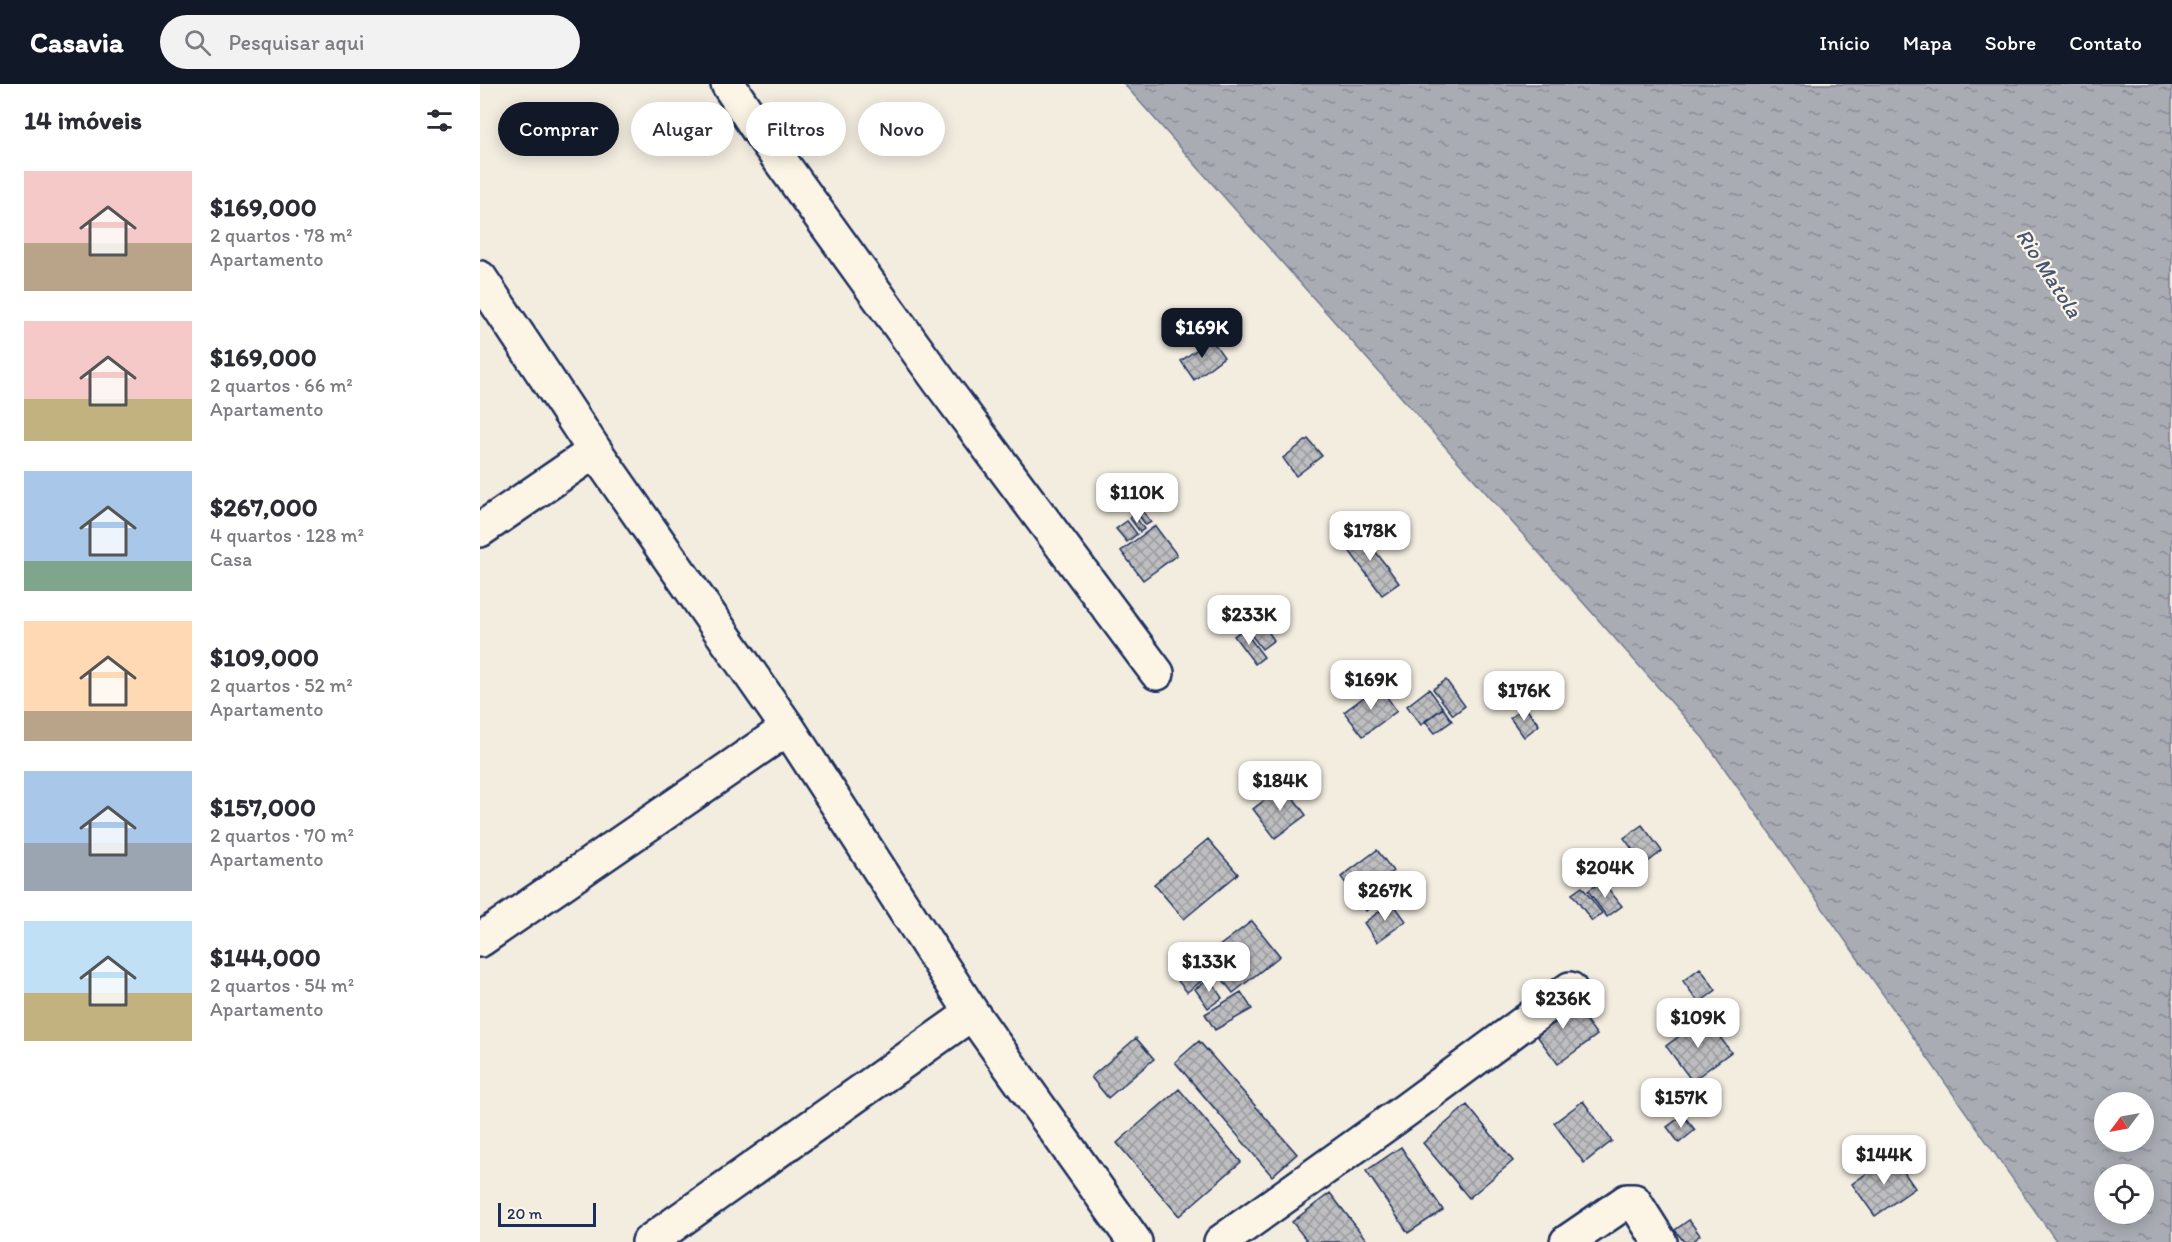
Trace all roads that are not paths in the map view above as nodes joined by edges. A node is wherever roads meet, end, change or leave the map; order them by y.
1 (728, 84) edge
2 (480, 278) edge
3 (595, 451) junction
4 (480, 530) edge
5 (1157, 674) dead end
6 (788, 728) junction
7 (480, 940) edge
8 (1570, 989) dead end
9 (972, 1013) junction
10 (649, 1242) edge
11 (1135, 1242) edge
12 (1221, 1242) edge
13 (1567, 1242) edge
14 (1660, 1242) edge

1 - 5 street
2 - 3 street
3 - 4 street
3 - 6 street
6 - 7 street
6 - 9 street
8 - 12 street
9 - 10 street
9 - 11 street
13 - 14 street

